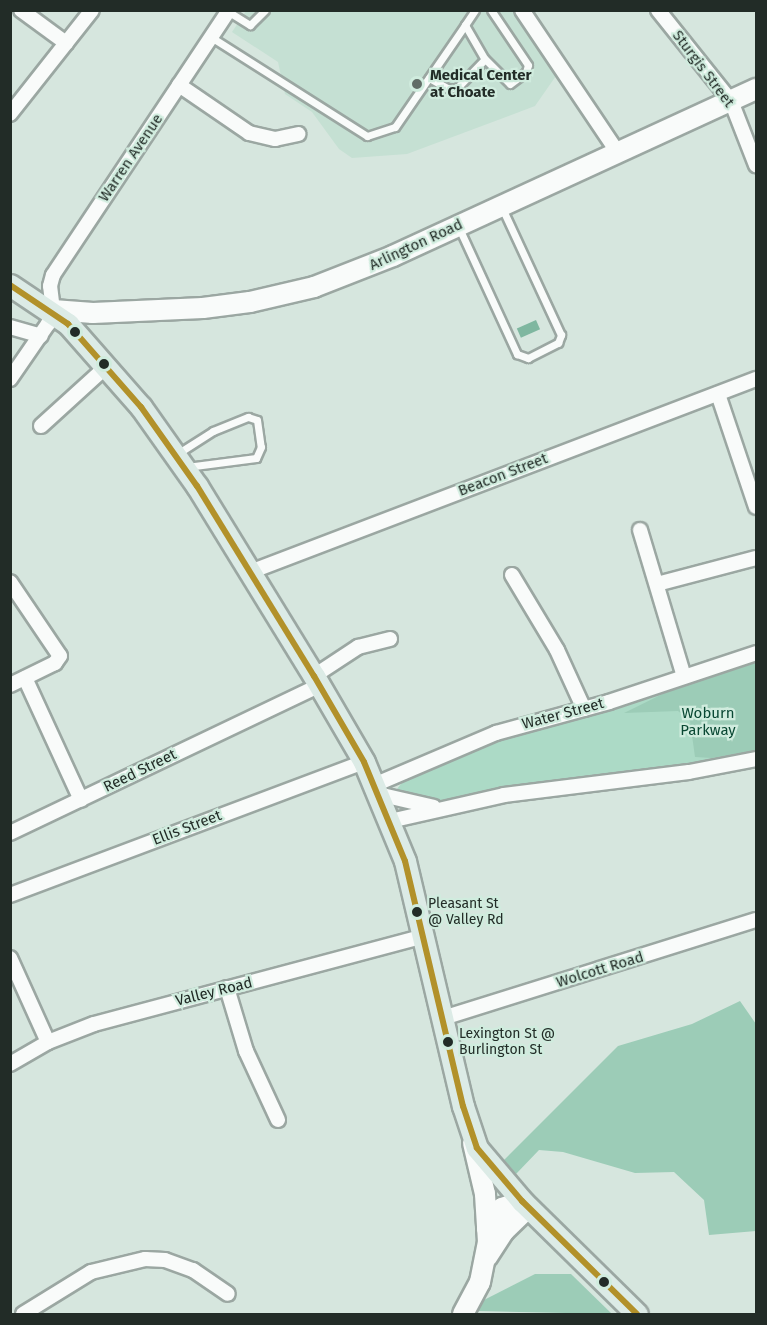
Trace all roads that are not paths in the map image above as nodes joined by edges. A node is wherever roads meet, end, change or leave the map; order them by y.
1 (21, 10) edge
2 (92, 10) edge
3 (266, 10) edge
4 (491, 10) edge
5 (522, 10) edge
6 (658, 10) edge
7 (475, 11) edge
8 (225, 12) edge
9 (465, 26) junction
10 (211, 38) junction
11 (66, 43) junction
12 (485, 59) junction
13 (429, 78) junction
14 (179, 85) junction
15 (756, 88) edge
16 (731, 101) junction
17 (10, 114) edge
18 (298, 134) dead end
19 (618, 153) junction
20 (756, 165) edge
21 (501, 206) junction
22 (458, 227) junction
23 (10, 285) edge
24 (53, 310) junction
25 (10, 327) edge
26 (41, 336) junction
27 (107, 366) junction
28 (10, 379) edge
29 (756, 379) edge
30 (718, 394) junction
31 (41, 426) dead end
32 (180, 462) junction
33 (756, 507) edge
34 (640, 530) dead end
35 (756, 558) edge
36 (250, 572) junction
37 (512, 575) dead end
38 (10, 582) edge
39 (657, 584) junction
40 (390, 639) dead end
41 (756, 653) edge
42 (684, 677) junction
43 (25, 678) junction
44 (317, 680) junction
45 (10, 685) edge
46 (584, 709) junction
47 (756, 759) edge
48 (364, 762) junction
49 (376, 790) junction
50 (81, 800) junction
51 (445, 806) junction
52 (390, 821) junction
53 (10, 832) edge
54 (10, 895) edge
55 (756, 920) edge
56 (424, 936) junction
57 (10, 958) edge
58 (227, 988) junction
59 (443, 1018) junction
60 (48, 1042) junction
61 (10, 1064) edge
62 (278, 1120) dead end
63 (470, 1129) junction
64 (525, 1205) junction
65 (487, 1229) junction
66 (486, 1260) junction
67 (228, 1294) dead end
68 (22, 1314) edge
69 (463, 1314) edge
70 (637, 1314) edge

1 - 11 street
2 - 11 street
3 - 8 lane
4 - 12 lane
5 - 19 street
6 - 16 street, Sturgis Street
7 - 9 lane
8 - 10 street, Warren Avenue
9 - 12 lane
9 - 13 lane
10 - 13 lane
10 - 14 street, Warren Avenue
11 - 17 street
12 - 13 lane
14 - 18 street
14 - 24 street, Warren Avenue
15 - 16 street, Arlington Road
16 - 19 street, Arlington Road
16 - 20 street, Sturgis Street
19 - 21 street, Arlington Road
21 - 22 street, Arlington Road
21 - 22 lane
22 - 24 street, Arlington Road
23 - 24 main road
24 - 26 street
24 - 27 main road
25 - 26 street
26 - 28 street
27 - 31 street
27 - 32 main road
29 - 30 street, Beacon Street
30 - 33 street
30 - 36 street, Beacon Street
32 - 32 lane
32 - 36 main road
34 - 39 street
35 - 39 street
36 - 44 main road
37 - 46 street
38 - 43 street
39 - 42 street
40 - 44 street, Reed Street
41 - 42 street, Water Street
42 - 46 street, Water Street
43 - 45 street
43 - 50 street
44 - 48 main road
44 - 50 street, Reed Street
46 - 49 street, Water Street
47 - 51 street
48 - 49 main road
48 - 54 street, Ellis Street
49 - 51 street
49 - 52 main road
50 - 53 street, Reed Street
51 - 52 street
52 - 56 main road
55 - 59 street, Wolcott Road
56 - 58 street, Valley Road
56 - 59 main road
57 - 60 street
58 - 60 street, Valley Road
58 - 62 street
59 - 63 main road
60 - 61 street, Valley Road
63 - 64 main road
63 - 65 street
64 - 65 street
64 - 66 street
64 - 70 main road
65 - 66 street
66 - 69 street
67 - 68 street

